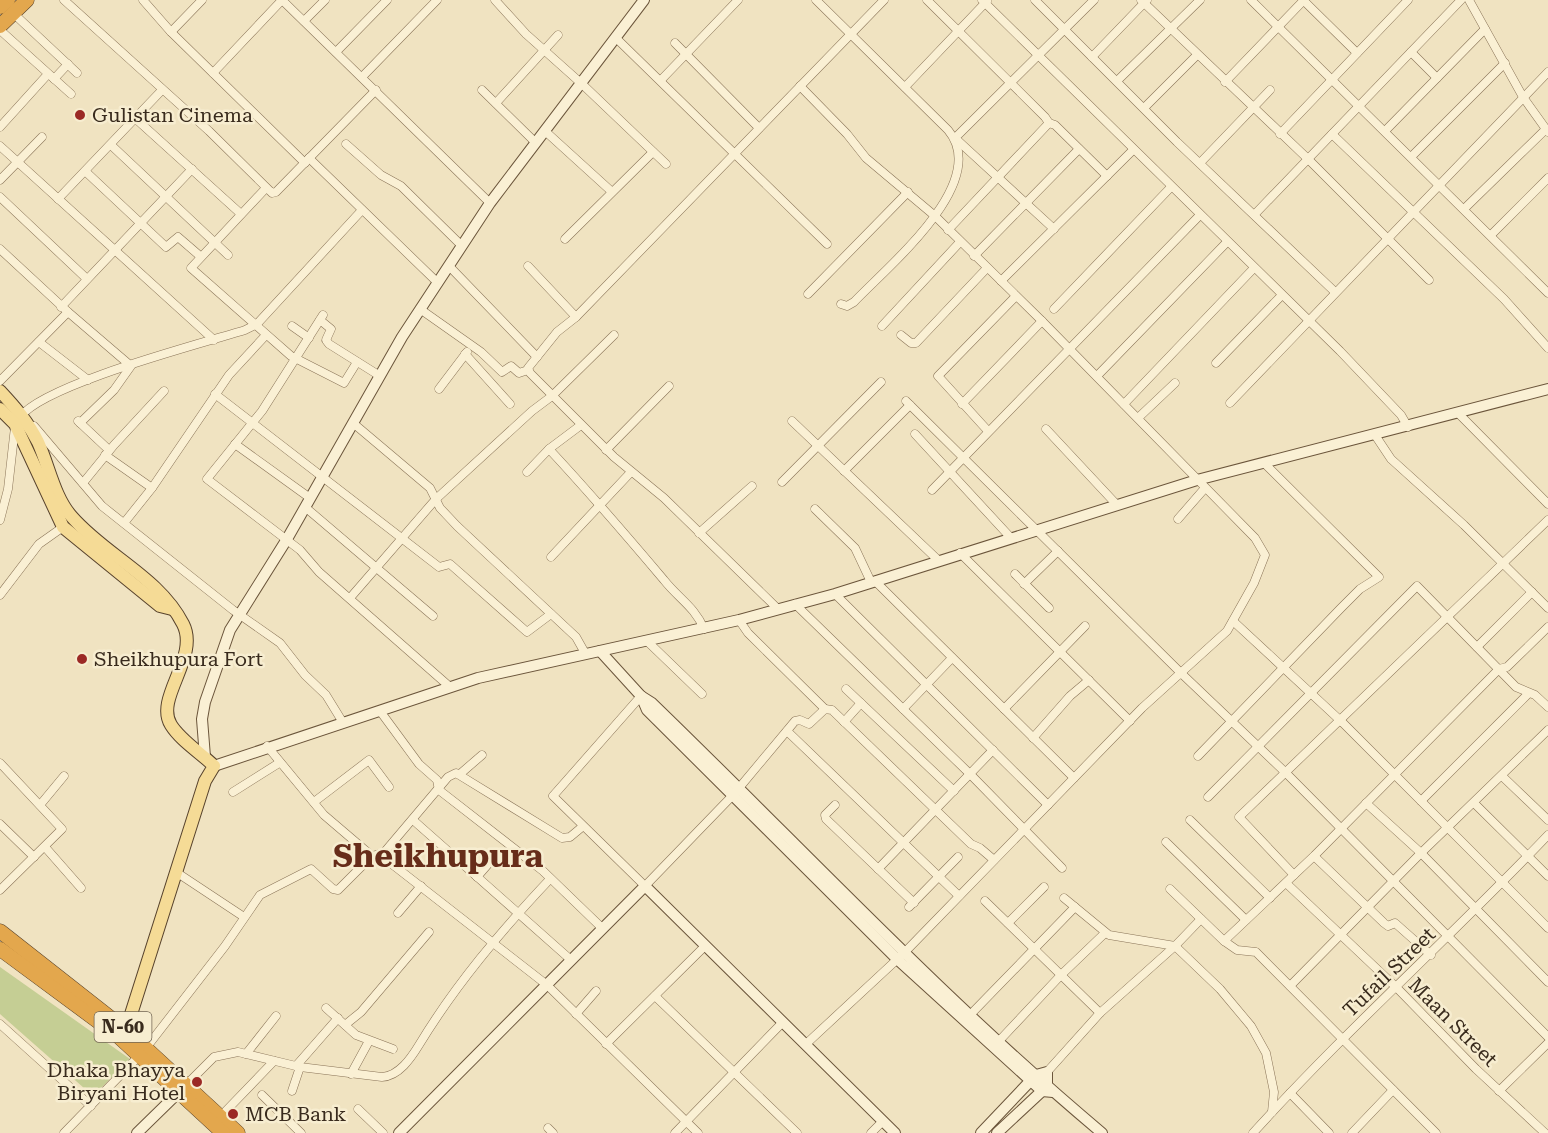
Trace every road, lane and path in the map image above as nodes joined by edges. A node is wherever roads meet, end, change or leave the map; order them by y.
1 (27, 0) edge
2 (64, 0) edge
3 (143, 0) edge
4 (202, 0) edge
5 (282, 0) edge
6 (325, 0) edge
7 (387, 0) edge
8 (436, 0) edge
9 (495, 0) edge
10 (644, 0) edge
11 (738, 0) edge
12 (816, 0) edge
13 (884, 0) edge
14 (927, 0) edge
15 (1035, 0) edge
16 (1094, 0) edge
17 (1200, 0) edge
18 (1251, 0) edge
19 (1304, 0) edge
20 (1408, 0) edge
21 (1461, 0) edge
22 (1469, 0) edge
23 (985, 1) edge
24 (1144, 1) edge
25 (7, 7) edge
26 (304, 21) junction
27 (1278, 27) junction
28 (0, 28) edge
29 (1485, 28) junction
30 (1065, 29) junction
31 (1171, 29) junction
32 (958, 31) junction
33 (171, 32) junction
34 (850, 34) junction
35 (558, 35) dead end
36 (616, 38) junction
37 (675, 43) dead end
38 (543, 51) junction
39 (336, 52) junction
40 (1411, 52) junction
41 (1358, 53) junction
42 (686, 54) junction
43 (1197, 55) junction
44 (1038, 57) junction
45 (1092, 57) junction
46 (1505, 63) junction
47 (68, 64) junction
48 (1548, 72) edge
49 (213, 73) junction
50 (77, 74) dead end
51 (51, 77) junction
52 (362, 77) junction
53 (1437, 78) junction
54 (661, 80) junction
55 (1332, 80) junction
56 (1117, 81) junction
57 (1225, 82) junction
58 (582, 84) junction
59 (1012, 84) junction
60 (800, 86) junction
61 (905, 87) junction
62 (162, 90) junction
63 (376, 90) junction
64 (482, 90) dead end
65 (1270, 90) dead end
66 (71, 94) dead end
67 (1523, 97) junction
68 (496, 104) junction
69 (1359, 105) junction
70 (1144, 108) junction
71 (1253, 108) junction
72 (136, 119) junction
73 (1049, 123) junction
74 (0, 127) edge
75 (759, 128) junction
76 (1385, 131) junction
77 (1547, 131) edge
78 (545, 132) junction
79 (1280, 134) junction
80 (1332, 134) junction
81 (42, 137) dead end
82 (955, 138) junction
83 (537, 143) junction
84 (346, 144) dead end
85 (111, 145) junction
86 (0, 146) edge
87 (1079, 149) junction
88 (1133, 150) junction
89 (653, 152) junction
90 (735, 152) junction
91 (1412, 157) junction
92 (1308, 159) junction
93 (307, 160) junction
94 (19, 163) junction
95 (1200, 163) junction
96 (666, 164) dead end
97 (192, 169) junction
98 (85, 171) junction
99 (998, 176) junction
100 (1107, 176) junction
101 (1548, 178) edge
102 (0, 180) edge
103 (1439, 184) junction
104 (266, 188) junction
105 (1171, 188) junction
106 (611, 191) junction
107 (908, 192) junction
108 (166, 196) junction
109 (0, 197) edge
110 (58, 199) junction
111 (1026, 202) junction
112 (490, 203) junction
113 (1464, 209) junction
114 (362, 210) junction
115 (1412, 213) junction
116 (241, 214) junction
117 (1255, 214) junction
118 (1200, 215) junction
119 (935, 216) junction
120 (140, 223) junction
121 (1054, 229) junction
122 (948, 230) junction
123 (1491, 236) junction
124 (565, 239) dead end
125 (1386, 239) junction
126 (214, 242) junction
127 (960, 242) junction
128 (1227, 242) junction
129 (827, 244) dead end
130 (462, 246) junction
131 (0, 249) edge
132 (114, 250) junction
133 (228, 255) dead end
134 (200, 256) junction
135 (974, 256) junction
136 (448, 266) junction
137 (528, 266) dead end
138 (987, 268) junction
139 (1254, 268) junction
140 (87, 279) junction
141 (1429, 280) dead end
142 (1001, 281) junction
143 (438, 283) junction
144 (1335, 292) junction
145 (1548, 293) edge
146 (808, 294) dead end
147 (1282, 295) junction
148 (1016, 296) junction
149 (842, 304) dead end
150 (64, 309) junction
151 (420, 309) junction
152 (1054, 309) dead end
153 (576, 317) junction
154 (1042, 321) junction
155 (1308, 321) junction
156 (254, 325) junction
157 (292, 326) dead end
158 (882, 326) dead end
159 (266, 335) junction
160 (614, 335) dead end
161 (901, 335) dead end
162 (309, 338) junction
163 (214, 340) junction
164 (39, 342) junction
165 (472, 346) junction
166 (1069, 348) junction
167 (1548, 348) edge
168 (465, 354) junction
169 (537, 357) junction
170 (296, 360) junction
171 (357, 362) junction
172 (1216, 363) dead end
173 (131, 366) junction
174 (528, 370) junction
175 (380, 376) junction
176 (1097, 376) junction
177 (88, 380) junction
178 (0, 381) edge
179 (882, 382) dead end
180 (1174, 383) dead end
181 (669, 386) dead end
182 (438, 389) dead end
183 (1548, 389) edge
184 (0, 391) edge
185 (164, 391) dead end
186 (215, 394) junction
187 (552, 396) junction
188 (1230, 403) dead end
189 (962, 404) junction
190 (1124, 404) junction
191 (510, 405) dead end
192 (0, 409) edge
193 (1459, 414) junction
194 (1138, 418) junction
195 (19, 419) junction
196 (792, 421) dead end
197 (252, 423) junction
198 (353, 423) junction
199 (581, 424) junction
200 (1408, 427) junction
201 (1046, 429) dead end
202 (988, 431) junction
203 (915, 434) dead end
204 (1375, 435) junction
205 (235, 444) junction
206 (818, 446) junction
207 (549, 449) junction
208 (606, 450) junction
209 (107, 453) junction
210 (963, 457) junction
211 (1264, 463) junction
212 (950, 470) junction
213 (844, 471) junction
214 (527, 472) dead end
215 (631, 472) junction
216 (323, 475) junction
217 (1197, 480) junction
218 (782, 482) dead end
219 (83, 483) junction
220 (752, 486) dead end
221 (152, 488) junction
222 (1206, 488) junction
223 (932, 490) dead end
224 (436, 499) junction
225 (308, 503) junction
226 (601, 504) junction
227 (1548, 504) edge
228 (1117, 505) junction
229 (815, 509) dead end
230 (1178, 519) dead end
231 (0, 520) edge
232 (1548, 520) edge
233 (124, 523) junction
234 (63, 527) junction
235 (1038, 531) junction
236 (699, 533) junction
237 (401, 537) junction
238 (1011, 538) junction
239 (287, 539) junction
240 (1058, 551) junction
241 (959, 553) junction
242 (550, 557) dead end
243 (938, 560) junction
244 (1504, 564) junction
245 (376, 566) junction
246 (1015, 574) dead end
247 (873, 582) junction
248 (1024, 584) junction
249 (1532, 592) junction
250 (0, 594) edge
251 (835, 594) junction
252 (350, 598) junction
253 (795, 604) junction
254 (1049, 608) dead end
255 (1548, 608) edge
256 (172, 609) junction
257 (778, 609) junction
258 (240, 614) junction
259 (551, 614) junction
260 (433, 616) dead end
261 (1449, 618) junction
262 (739, 620) junction
263 (1233, 621) junction
264 (1086, 626) dead end
265 (1548, 627) edge
266 (704, 629) junction
267 (647, 641) junction
268 (1477, 647) junction
269 (600, 651) junction
270 (1060, 652) junction
271 (585, 653) junction
272 (952, 658) junction
273 (1282, 667) junction
274 (1499, 669) junction
275 (1182, 674) junction
276 (1089, 680) junction
277 (926, 685) junction
278 (450, 687) junction
279 (846, 689) dead end
280 (1311, 693) junction
281 (702, 694) dead end
282 (1528, 694) junction
283 (641, 696) junction
284 (861, 703) junction
285 (1548, 706) edge
286 (825, 709) junction
287 (903, 709) junction
288 (1004, 709) junction
289 (380, 711) junction
290 (1130, 720) junction
291 (1340, 720) junction
292 (342, 721) junction
293 (1231, 721) junction
294 (844, 722) junction
295 (1548, 730) edge
296 (787, 731) junction
297 (1033, 738) junction
298 (267, 746) junction
299 (1259, 747) junction
300 (993, 750) junction
301 (482, 755) dead end
302 (1198, 756) dead end
303 (209, 762) junction
304 (0, 763) edge
305 (279, 764) junction
306 (1286, 773) junction
307 (460, 774) junction
308 (970, 774) junction
309 (1395, 774) junction
310 (64, 776) dead end
311 (1502, 776) junction
312 (1074, 778) junction
313 (389, 787) dead end
314 (439, 790) junction
315 (737, 791) junction
316 (954, 791) junction
317 (233, 792) dead end
318 (1208, 797) dead end
319 (1421, 801) junction
320 (314, 802) junction
321 (1366, 803) junction
322 (1474, 803) junction
323 (40, 805) junction
324 (835, 805) dead end
325 (1048, 805) junction
326 (934, 811) junction
327 (412, 820) junction
328 (1190, 820) dead end
329 (1548, 820) edge
330 (0, 824) edge
331 (582, 827) junction
332 (1342, 828) junction
333 (1449, 828) junction
334 (1024, 830) junction
335 (1548, 835) edge
336 (1166, 842) dead end
337 (903, 843) junction
338 (45, 847) junction
339 (1421, 853) junction
340 (382, 855) junction
341 (372, 856) junction
342 (1314, 856) junction
343 (1528, 856) junction
344 (34, 857) junction
345 (958, 857) dead end
346 (994, 860) junction
347 (490, 862) dead end
348 (1062, 868) dead end
349 (878, 869) junction
350 (176, 872) junction
351 (1294, 875) junction
352 (1548, 876) edge
353 (477, 877) junction
354 (939, 877) junction
355 (550, 879) junction
356 (1393, 882) junction
357 (1502, 882) junction
358 (1286, 883) junction
359 (1, 886) edge
360 (421, 886) junction
361 (645, 886) junction
362 (1044, 887) dead end
363 (81, 888) dead end
364 (1170, 889) dead end
365 (959, 896) junction
366 (1064, 898) dead end
367 (1270, 898) junction
368 (985, 901) dead end
369 (1074, 907) junction
370 (1367, 908) junction
371 (1476, 909) junction
372 (398, 913) dead end
373 (518, 913) junction
374 (244, 917) junction
375 (1201, 919) junction
376 (1246, 920) junction
377 (1008, 923) junction
378 (601, 927) junction
379 (1548, 928) edge
380 (0, 931) edge
381 (429, 932) dead end
382 (1105, 933) junction
383 (1341, 935) junction
384 (1448, 938) junction
385 (1224, 941) junction
386 (493, 942) junction
387 (705, 945) junction
388 (1175, 946) junction
389 (1034, 948) junction
390 (0, 949) edge
391 (1431, 955) junction
392 (900, 956) junction
393 (571, 960) junction
394 (36, 968) junction
395 (1061, 975) junction
396 (1548, 982) edge
397 (547, 985) junction
398 (1290, 987) junction
399 (1397, 988) junction
400 (596, 991) dead end
401 (655, 996) junction
402 (326, 1008) dead end
403 (1100, 1013) junction
404 (576, 1014) junction
405 (276, 1016) dead end
406 (970, 1016) junction
407 (338, 1018) junction
408 (782, 1023) junction
409 (0, 1024) edge
410 (345, 1025) junction
411 (126, 1030) junction
412 (1548, 1037) edge
413 (1343, 1040) junction
414 (369, 1041) junction
415 (999, 1041) junction
416 (1548, 1042) edge
417 (606, 1044) junction
418 (806, 1044) junction
419 (393, 1049) dead end
420 (143, 1052) junction
421 (246, 1053) junction
422 (274, 1061) junction
423 (298, 1066) junction
424 (734, 1071) junction
425 (351, 1074) junction
426 (1038, 1076) junction
427 (183, 1089) junction
428 (1047, 1089) junction
429 (1394, 1090) junction
430 (292, 1091) dead end
431 (1499, 1091) junction
432 (1290, 1093) junction
433 (262, 1095) dead end
434 (91, 1106) junction
435 (358, 1109) dead end
436 (1272, 1112) junction
437 (220, 1117) junction
438 (685, 1121) junction
439 (883, 1121) junction
440 (66, 1132) edge
441 (141, 1132) edge
442 (223, 1133) edge
443 (238, 1133) edge
444 (301, 1133) edge
445 (383, 1133) edge
446 (399, 1133) edge
447 (675, 1133) edge
448 (699, 1133) edge
449 (797, 1133) edge
450 (871, 1133) edge
451 (895, 1133) edge
452 (981, 1133) edge
453 (997, 1133) edge
454 (1102, 1133) edge
455 (1253, 1133) edge
456 (1329, 1133) edge
457 (1352, 1133) edge
458 (1436, 1133) edge
459 (1545, 1133) edge

1 - 25 highway
2 - 62 street
3 - 33 street
4 - 33 street
5 - 26 street
5 - 49 street
6 - 26 street
7 - 39 street
8 - 52 street
9 - 38 street
10 - 36 street
11 - 42 street
12 - 34 street
13 - 34 street
14 - 32 street
15 - 30 street
16 - 30 street
17 - 31 street
18 - 27 street
19 - 27 street
19 - 41 street
20 - 41 street
21 - 40 street
22 - 29 street
23 - 32 street
23 - 44 street
24 - 31 street
24 - 45 street
25 - 28 highway
25 - 47 street
26 - 39 street
27 - 55 street
27 - 57 street
28 - 51 street
29 - 46 street
29 - 53 street
30 - 44 street
30 - 45 street
31 - 43 street
31 - 56 street
32 - 59 street
32 - 61 street
33 - 49 street
34 - 60 street
34 - 61 street
35 - 38 street
36 - 54 street
36 - 58 street
37 - 42 street
38 - 58 street
38 - 68 street
39 - 52 street
40 - 53 street
40 - 69 street
41 - 55 street
42 - 54 street
42 - 75 street
43 - 57 street
43 - 70 street
44 - 59 street
44 - 88 street
45 - 56 street
46 - 67 street
46 - 91 street
47 - 50 street
47 - 51 street
48 - 67 street
49 - 93 street
51 - 66 street
51 - 74 street
52 - 63 street
53 - 76 street
54 - 90 street
55 - 69 street
55 - 79 street
56 - 70 street
57 - 71 street
58 - 78 street
58 - 89 street
59 - 73 street
59 - 82 street
60 - 75 street
60 - 107 street
61 - 82 street
62 - 72 street
62 - 104 street
63 - 93 street
63 - 112 street
64 - 68 street
65 - 71 street
67 - 77 street
67 - 103 street
68 - 83 street
69 - 76 street
69 - 80 street
70 - 95 street
71 - 79 street
71 - 95 street
72 - 85 street
72 - 97 street
73 - 87 street
73 - 99 street
75 - 90 street
76 - 91 street
77 - 113 street
78 - 83 street
78 - 106 street
79 - 92 street
80 - 92 street
80 - 115 street
81 - 94 street
82 - 99 street
82 - 119 street
83 - 112 street
84 - 130 street
85 - 98 street
85 - 108 street
86 - 94 street
87 - 100 street
87 - 111 street
88 - 100 street
88 - 105 street
89 - 96 street
89 - 106 street
90 - 129 street
90 - 153 street
91 - 103 street
92 - 117 street
92 - 125 street
93 - 104 street
93 - 114 street
94 - 102 street
94 - 110 street
95 - 117 street
97 - 108 street
97 - 116 street
98 - 110 street
98 - 120 street
99 - 111 street
99 - 122 street
100 - 121 street
101 - 123 street
103 - 113 street
103 - 115 street
104 - 116 street
105 - 118 street
105 - 152 street
106 - 124 street
107 - 119 street
107 - 146 street
108 - 120 street
108 - 126 street
109 - 140 street
110 - 132 street
111 - 121 street
111 - 135 street
112 - 130 street
113 - 123 street
114 - 143 street
114 - 156 street
115 - 125 street
115 - 167 street
116 - 126 street
117 - 144 street
118 - 128 street
118 - 166 street
119 - 122 street
119 - 149 street
120 - 132 street
120 - 134 street
121 - 142 street
122 - 127 street
123 - 145 street
125 - 141 street
125 - 144 street
126 - 133 street
126 - 134 street
127 - 135 street
127 - 158 street
128 - 139 street
128 - 176 street
130 - 136 street
131 - 150 street
132 - 140 street
132 - 163 street
134 - 156 street
135 - 138 street
136 - 143 street
136 - 169 street
137 - 153 street
138 - 142 street
138 - 161 street
139 - 147 street
139 - 190 street
140 - 150 street
142 - 148 street
143 - 151 street
144 - 155 street
147 - 155 street
147 - 172 street
148 - 154 street
148 - 189 street
150 - 164 street
150 - 173 street
151 - 165 street
151 - 175 street
153 - 169 street
154 - 166 street
154 - 189 street
155 - 188 street
155 - 200 street
156 - 159 street
156 - 163 street
157 - 162 street
159 - 170 street
159 - 186 street
160 - 187 street
162 - 170 street
162 - 171 street
163 - 173 street
164 - 177 street
164 - 178 street
165 - 168 street
165 - 174 street
166 - 176 street
166 - 202 street
168 - 182 street
168 - 191 street
169 - 174 street
170 - 171 street
170 - 197 street
171 - 175 street
173 - 177 street
173 - 209 street
174 - 187 street
175 - 198 street
176 - 190 street
177 - 195 street
179 - 206 street
180 - 194 street
181 - 208 street
183 - 193 street
184 - 195 main road
185 - 209 street
186 - 197 street
186 - 221 street
187 - 199 street
187 - 224 street
189 - 202 street
190 - 194 street
192 - 195 main road
193 - 200 street
193 - 227 street
194 - 217 street
195 - 219 street
195 - 231 street
195 - 234 main road
195 - 256 main road
196 - 206 street
197 - 205 street
197 - 216 street
198 - 216 street
198 - 224 street
199 - 207 street
199 - 208 street
200 - 204 street
201 - 228 street
202 - 210 street
203 - 212 street
204 - 211 street
204 - 244 street
205 - 225 street
205 - 239 street
206 - 213 street
206 - 218 street
207 - 214 street
207 - 226 street
208 - 215 street
209 - 219 street
209 - 221 street
210 - 212 street
210 - 213 street
210 - 235 street
211 - 217 street
211 - 273 street
212 - 223 street
212 - 238 street
213 - 243 street
215 - 226 street
215 - 236 street
216 - 225 street
216 - 237 street
217 - 222 street
217 - 228 street
219 - 233 street
220 - 236 street
221 - 233 street
222 - 230 street
222 - 263 street
224 - 237 street
224 - 259 street
225 - 239 street
225 - 245 street
226 - 242 street
226 - 266 street
228 - 235 street
229 - 247 street
232 - 244 street
233 - 258 street
234 - 250 street
234 - 256 main road
235 - 238 street
235 - 240 street
236 - 257 street
237 - 245 street
237 - 259 street
238 - 241 street
239 - 252 street
239 - 258 street
240 - 248 street
240 - 275 street
241 - 243 street
241 - 270 street
243 - 247 street
244 - 249 street
244 - 261 street
245 - 252 street
245 - 260 street
246 - 248 street
247 - 251 street
247 - 272 street
248 - 254 street
249 - 255 street
249 - 268 street
251 - 253 street
251 - 277 street
252 - 278 street
253 - 257 street
253 - 287 street
256 - 303 main road
257 - 262 street
258 - 292 street
258 - 303 street
259 - 271 street
261 - 268 street
261 - 280 street
261 - 291 street
262 - 266 street
262 - 286 street
263 - 273 street
263 - 275 street
264 - 270 street
265 - 274 street
266 - 267 street
267 - 269 street
267 - 281 street
268 - 274 street
269 - 271 street
269 - 283 street
270 - 276 street
270 - 288 street
271 - 278 street
272 - 277 street
272 - 288 street
273 - 280 street
273 - 293 street
274 - 282 street
274 - 309 street
275 - 290 street
275 - 293 street
276 - 290 street
276 - 297 street
277 - 287 street
277 - 300 street
278 - 289 street
279 - 284 street
280 - 291 street
280 - 299 street
282 - 285 street
282 - 319 street
283 - 315 street
283 - 331 street
284 - 294 street
284 - 316 street
286 - 294 street
286 - 296 street
287 - 308 street
288 - 297 street
289 - 292 street
289 - 314 street
290 - 312 street
291 - 306 street
291 - 309 street
292 - 298 street
293 - 299 street
293 - 302 street
294 - 326 street
295 - 311 street
296 - 315 street
296 - 337 street
297 - 312 street
298 - 303 street
298 - 305 street
299 - 306 street
299 - 318 street
300 - 308 street
300 - 325 street
301 - 307 street
303 - 350 main road
304 - 323 street
305 - 317 street
305 - 320 street
306 - 332 street
306 - 351 street
307 - 314 street
307 - 331 street
308 - 316 street
308 - 334 street
309 - 319 street
309 - 321 street
310 - 323 street
311 - 322 street
311 - 329 street
312 - 325 street
313 - 320 street
314 - 327 street
314 - 355 street
315 - 361 street
315 - 392 street
316 - 326 street
319 - 333 street
320 - 341 street
321 - 332 street
321 - 339 street
322 - 333 street
322 - 343 street
323 - 338 street
324 - 349 street
325 - 334 street
326 - 337 street
326 - 346 street
327 - 340 street
327 - 353 street
328 - 367 street
330 - 344 street
331 - 361 street
332 - 342 street
332 - 356 street
333 - 339 street
333 - 357 street
334 - 346 street
334 - 348 street
335 - 343 street, Tufail Street
336 - 376 street
337 - 349 street
337 - 354 street
338 - 344 street
338 - 363 street
339 - 356 street
339 - 371 street
340 - 341 street
340 - 360 street
341 - 374 street
342 - 351 street
342 - 370 street
343 - 352 street
343 - 357 street, Tufail Street
344 - 359 street
345 - 354 street
346 - 365 street
347 - 353 street
349 - 354 street
350 - 374 street
350 - 411 main road
351 - 358 street
353 - 373 street
354 - 365 street
355 - 373 street
355 - 378 street
356 - 370 street
356 - 384 street
357 - 371 street, Tufail Street
357 - 379 street
358 - 367 street
358 - 383 street, Maan Street
360 - 372 street
360 - 386 street
361 - 378 street
361 - 387 street
362 - 377 street
364 - 375 street
365 - 392 street
366 - 369 street
367 - 376 street
368 - 377 street
369 - 382 street
369 - 389 street
370 - 383 street
370 - 391 street
371 - 384 street, Tufail Street
371 - 396 street
373 - 386 street
373 - 393 street
374 - 420 street
375 - 385 street
375 - 388 street
376 - 385 street
377 - 389 street
378 - 393 street
380 - 394 highway, N-60
381 - 410 street
382 - 388 street
382 - 395 street
383 - 398 street
383 - 399 street, Maan Street
384 - 391 street, Tufail Street
384 - 412 street
385 - 398 street
386 - 397 street
386 - 425 street
387 - 401 street
387 - 408 street
388 - 403 street
388 - 436 street
389 - 395 street
389 - 406 street
390 - 394 highway, N-60
391 - 399 street, Tufail Street
392 - 406 street
392 - 418 street
392 - 426 street
393 - 397 street
394 - 411 highway, N-60
394 - 420 highway, N-60
395 - 403 street
395 - 415 street
397 - 404 street
397 - 446 street
398 - 413 street
399 - 413 street, Tufail Street
399 - 431 street, Maan Street
400 - 404 street
401 - 417 street
401 - 424 street
402 - 407 street
403 - 426 street
404 - 417 street
405 - 421 street
406 - 415 street
407 - 410 street
407 - 423 street
408 - 418 street
408 - 424 street
409 - 434 street
410 - 414 street
411 - 420 highway, N-60
413 - 429 street
413 - 432 street, Tufail Street
414 - 419 street
414 - 425 street
415 - 426 street
416 - 431 street
417 - 438 street
418 - 439 street
420 - 427 highway, N-60
420 - 434 street
421 - 422 street
421 - 427 street
422 - 423 street
422 - 437 street
423 - 425 street
423 - 430 street
424 - 438 street
424 - 449 street
426 - 428 street
426 - 428 street
426 - 452 street
427 - 437 highway, N-60
427 - 441 street
427 - 442 highway, N-60
428 - 453 street
428 - 454 street
429 - 457 street
429 - 458 street
431 - 459 street, Maan Street
432 - 436 street, Tufail Street
432 - 456 street
433 - 444 street
434 - 440 street
435 - 445 street
436 - 455 street, Tufail Street
437 - 443 highway, N-60
438 - 447 street
438 - 448 street
439 - 450 street
439 - 451 street

